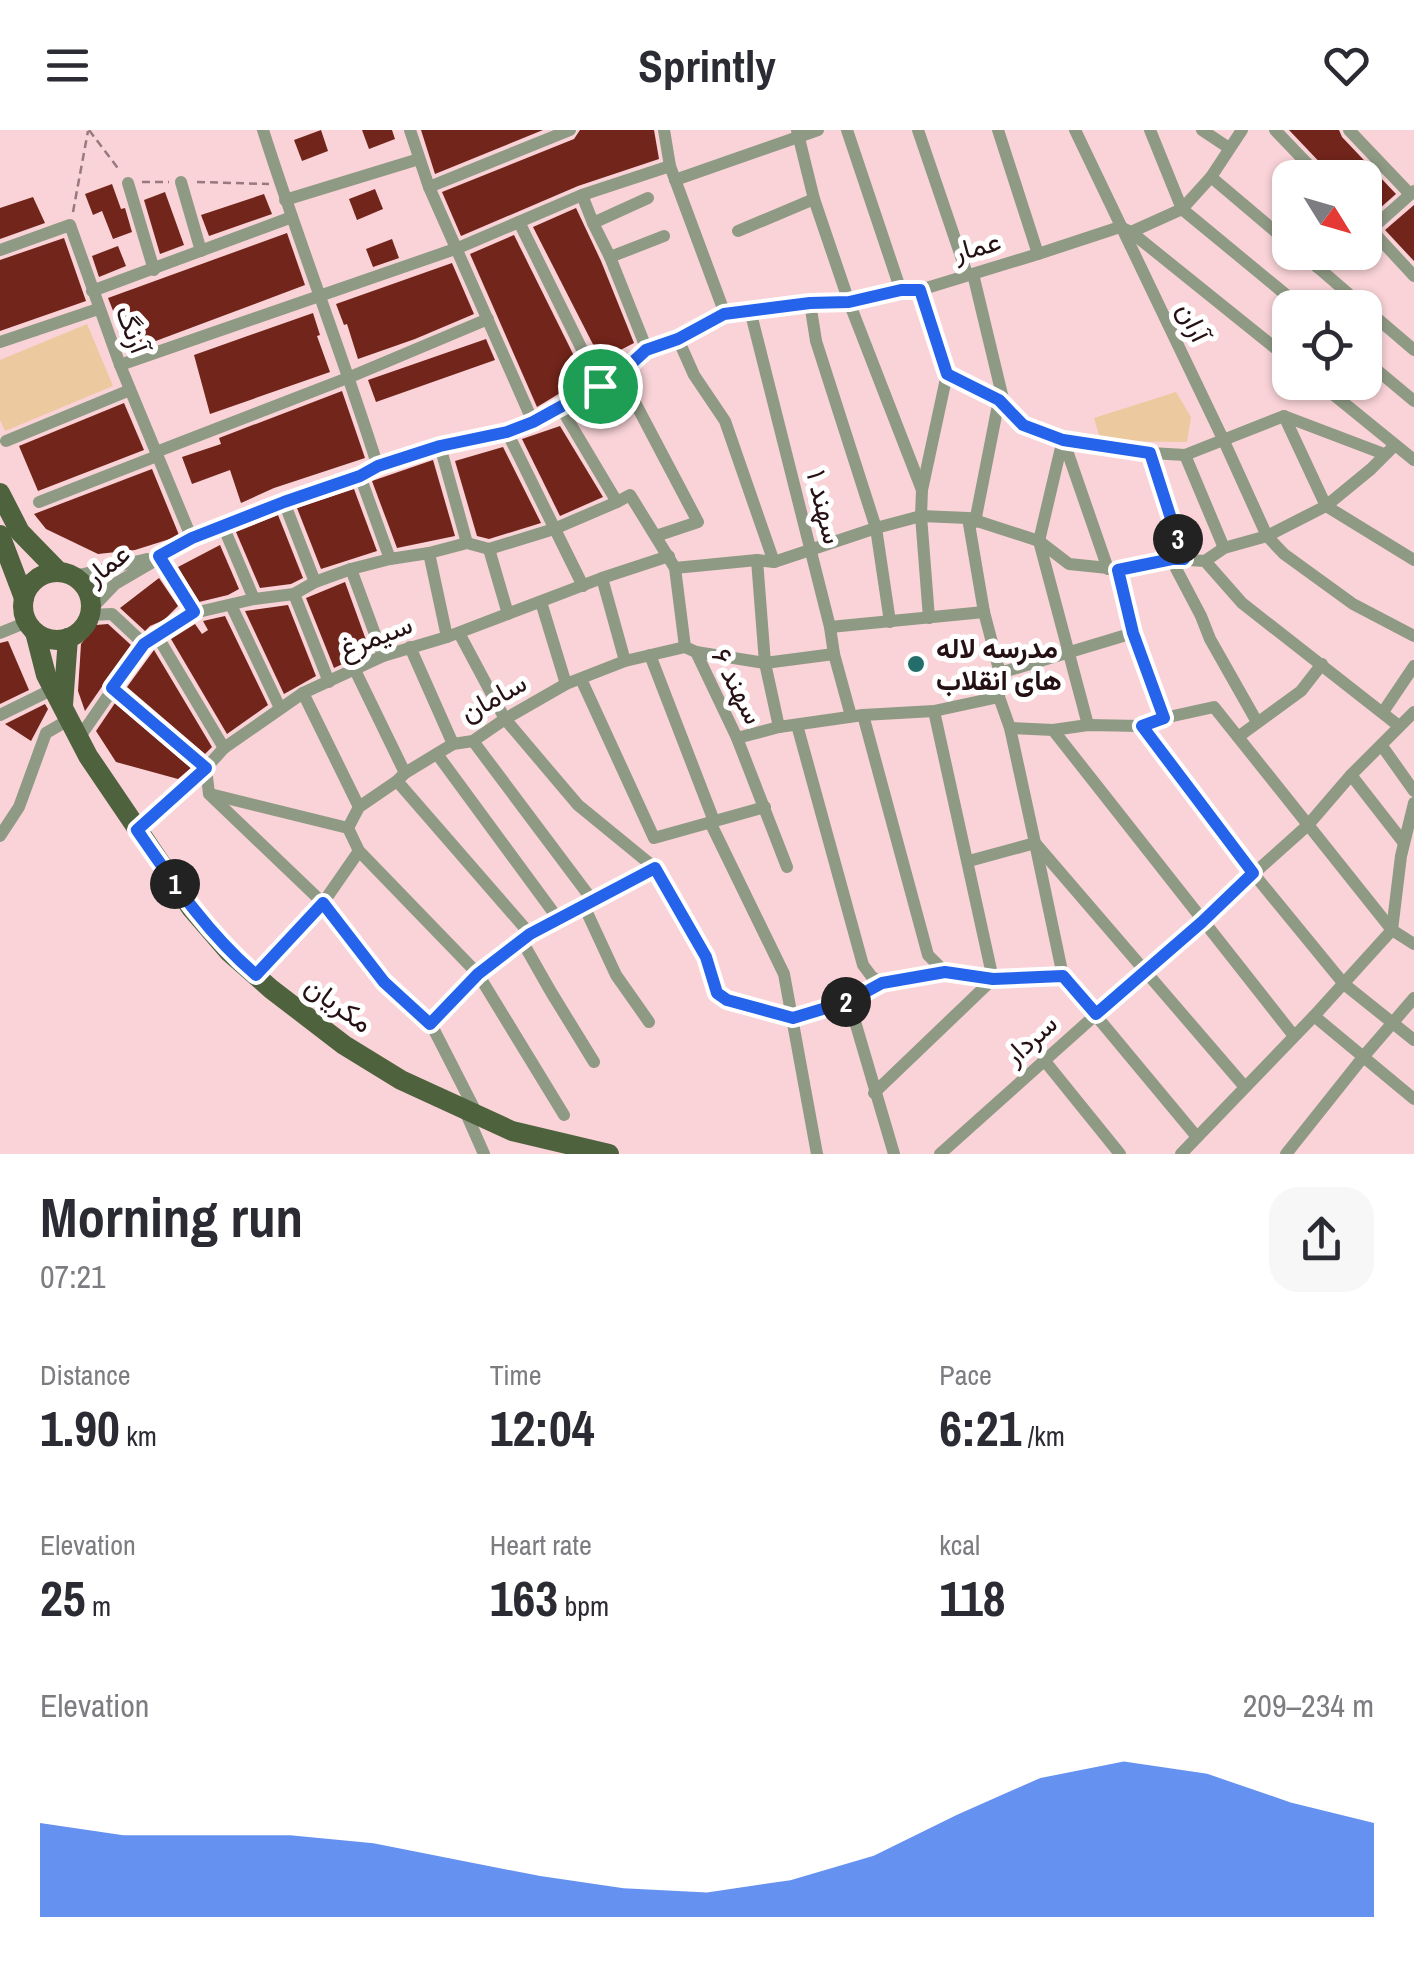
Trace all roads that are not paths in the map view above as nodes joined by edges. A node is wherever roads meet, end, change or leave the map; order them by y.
1 (263, 130) edge
2 (410, 130) edge
3 (570, 130) edge
4 (664, 130) edge
5 (818, 130) edge
6 (847, 130) edge
7 (918, 130) edge
8 (998, 130) edge
9 (1075, 130) edge
10 (1150, 130) edge
11 (1202, 130) edge
12 (1242, 130) edge
13 (1275, 130) edge
14 (1348, 130) edge
15 (798, 133) edge
16 (1229, 148) junction
17 (418, 158) junction
18 (1304, 160) edge
19 (672, 173) junction
20 (1210, 177) junction
21 (180, 182) dead end
22 (128, 183) dead end
23 (429, 187) junction
24 (1412, 192) edge
25 (582, 195) junction
26 (648, 198) dead end
27 (814, 199) junction
28 (286, 200) junction
29 (1182, 208) junction
30 (292, 217) junction
31 (1382, 217) edge
32 (519, 222) junction
33 (593, 224) junction
34 (1272, 229) edge
35 (1125, 230) junction
36 (738, 232) dead end
37 (664, 236) dead end
38 (1382, 244) edge
39 (458, 248) junction
40 (0, 250) edge
41 (201, 251) junction
42 (1038, 254) junction
43 (610, 256) junction
44 (154, 270) junction
45 (1321, 270) edge
46 (970, 274) junction
47 (1414, 276) edge
48 (901, 290) junction
49 (920, 290) junction
50 (1280, 290) edge
51 (1344, 290) edge
52 (92, 291) junction
53 (320, 296) junction
54 (849, 302) junction
55 (810, 303) junction
56 (98, 309) junction
57 (750, 310) junction
58 (724, 314) junction
59 (488, 319) junction
60 (1382, 323) edge
61 (678, 339) junction
62 (0, 342) edge
63 (1272, 346) edge
64 (646, 350) junction
65 (1414, 350) edge
66 (120, 365) junction
67 (620, 374) junction
68 (947, 374) junction
69 (1382, 374) edge
70 (350, 378) junction
71 (600, 386) junction
72 (130, 390) junction
73 (1337, 400) edge
74 (1414, 401) edge
75 (1002, 402) junction
76 (562, 408) junction
77 (1284, 416) junction
78 (533, 422) junction
79 (507, 432) junction
80 (1223, 439) junction
81 (1063, 440) junction
82 (6, 441) dead end
83 (440, 446) junction
84 (1390, 449) junction
85 (1150, 453) junction
86 (157, 454) junction
87 (1186, 454) junction
88 (1414, 460) edge
89 (378, 466) junction
90 (360, 476) junction
91 (922, 490) junction
92 (0, 492) edge
93 (39, 502) dead end
94 (284, 502) junction
95 (617, 502) junction
96 (1326, 506) junction
97 (920, 516) junction
98 (972, 520) junction
99 (223, 526) junction
100 (876, 528) junction
101 (554, 529) junction
102 (10, 533) edge
103 (656, 536) junction
104 (1267, 536) junction
105 (192, 538) junction
106 (1039, 540) junction
107 (466, 544) junction
108 (1224, 548) junction
109 (489, 549) junction
110 (810, 551) junction
111 (429, 554) junction
112 (159, 556) junction
113 (1178, 559) junction
114 (390, 560) junction
115 (756, 560) junction
116 (1414, 560) edge
117 (1205, 561) junction
118 (672, 562) junction
119 (774, 562) junction
120 (352, 569) junction
121 (1113, 569) junction
122 (66, 574) junction
123 (602, 578) junction
124 (315, 582) junction
125 (584, 586) junction
126 (294, 594) junction
127 (24, 598) junction
128 (254, 599) junction
129 (540, 602) junction
130 (231, 604) junction
131 (91, 612) junction
132 (194, 612) junction
133 (984, 612) junction
134 (508, 614) junction
135 (929, 618) junction
136 (890, 622) junction
137 (31, 627) junction
138 (830, 628) junction
139 (1133, 633) junction
140 (0, 634) edge
141 (156, 634) junction
142 (453, 635) junction
143 (1414, 636) edge
144 (68, 638) junction
145 (144, 644) junction
146 (410, 647) junction
147 (691, 649) junction
148 (1069, 652) junction
149 (834, 654) junction
150 (650, 655) junction
151 (383, 656) junction
152 (626, 661) junction
153 (765, 664) junction
154 (1322, 664) junction
155 (1414, 666) edge
156 (354, 668) junction
157 (1000, 673) junction
158 (580, 679) junction
159 (329, 682) junction
160 (566, 684) junction
161 (112, 688) junction
162 (303, 693) junction
163 (999, 696) junction
164 (62, 704) junction
165 (280, 708) junction
166 (934, 711) junction
167 (1383, 712) junction
168 (1414, 712) edge
169 (0, 715) edge
170 (857, 716) junction
171 (1164, 718) junction
172 (506, 719) junction
173 (1257, 722) junction
174 (797, 725) junction
175 (1088, 725) junction
176 (779, 726) junction
177 (1142, 726) junction
178 (1399, 726) junction
179 (1010, 728) junction
180 (1053, 730) junction
181 (1238, 737) junction
182 (79, 738) junction
183 (737, 738) junction
184 (473, 741) junction
185 (453, 744) junction
186 (1382, 746) junction
187 (224, 748) junction
188 (437, 754) junction
189 (206, 768) junction
190 (1351, 775) junction
191 (401, 777) junction
192 (1414, 790) edge
193 (208, 794) junction
194 (1414, 802) edge
195 (765, 806) junction
196 (360, 807) junction
197 (712, 822) junction
198 (1308, 826) junction
199 (348, 828) junction
200 (137, 830) junction
201 (0, 836) edge
202 (654, 838) junction
203 (1036, 843) junction
204 (1402, 849) junction
205 (359, 852) junction
206 (785, 860) dead end
207 (969, 861) junction
208 (1414, 866) edge
209 (655, 868) junction
210 (1253, 873) junction
211 (323, 903) junction
212 (588, 903) junction
213 (559, 920) junction
214 (1202, 922) junction
215 (1392, 930) junction
216 (526, 938) junction
217 (1414, 944) edge
218 (1146, 970) junction
219 (945, 972) junction
220 (478, 974) junction
221 (256, 975) junction
222 (1063, 976) junction
223 (993, 979) junction
224 (882, 983) junction
225 (1344, 984) junction
226 (1414, 998) edge
227 (849, 1001) junction
228 (1096, 1014) junction
229 (1314, 1016) junction
230 (793, 1018) junction
231 (649, 1022) dead end
232 (1392, 1023) junction
233 (430, 1024) junction
234 (1294, 1036) junction
235 (1414, 1040) edge
236 (1364, 1056) junction
237 (1044, 1060) junction
238 (594, 1062) dead end
239 (1244, 1086) junction
240 (875, 1092) junction
241 (1414, 1099) edge
242 (472, 1114) junction
243 (564, 1115) dead end
244 (1197, 1137) junction
245 (484, 1154) edge
246 (609, 1154) edge
247 (816, 1154) edge
248 (894, 1154) edge
249 (940, 1154) edge
250 (1120, 1154) edge
251 (1181, 1154) edge
252 (1286, 1154) edge

1 - 28 street
2 - 17 street
3 - 23 street
4 - 19 street
5 - 15 street
6 - 48 street
7 - 46 street
8 - 42 street
9 - 35 street, آران
10 - 29 street
11 - 16 street
12 - 16 street, عمار
13 - 18 street
14 - 24 street
15 - 19 street
15 - 27 street
16 - 20 street, عمار
17 - 23 street
17 - 28 street
19 - 25 street
19 - 58 street
20 - 29 street, عمار
20 - 34 street
21 - 41 street
22 - 44 street
23 - 39 street
24 - 31 street
25 - 32 street
25 - 33 street
26 - 33 street
27 - 36 street
27 - 54 street
28 - 30 street
29 - 35 street, عمار
29 - 50 street
30 - 41 street
30 - 53 street
32 - 39 street
32 - 71 street
33 - 43 street
35 - 42 street, عمار
35 - 63 street
35 - 80 street, آران
37 - 43 street
38 - 47 street
39 - 53 street
39 - 59 street
40 - 52 street, آرنگ
41 - 44 street
42 - 46 street, عمار
43 - 64 street
44 - 52 street
45 - 51 street
46 - 49 street, عمار
46 - 75 street
48 - 49 street, عمار
48 - 54 street, عمار
49 - 68 street
52 - 56 street, آرنگ
53 - 66 street
53 - 70 street
54 - 55 street, عمار
54 - 91 street
55 - 57 street, عمار
55 - 100 street
56 - 62 street
56 - 66 street, آرنگ
57 - 58 street, عمار
57 - 110 street, سهند ۱
58 - 61 street, عمار
59 - 70 street
59 - 78 street
60 - 65 street
61 - 64 street, عمار
61 - 119 street
64 - 67 street, عمار
66 - 72 street, آرنگ
67 - 71 street, عمار
67 - 103 street
68 - 75 street
68 - 91 street
69 - 74 street
70 - 86 street
70 - 89 street
71 - 76 street, عمار
72 - 82 street
72 - 86 street, آرنگ
73 - 84 street
75 - 81 street
75 - 98 street
76 - 78 street, عمار
76 - 95 street, سهند ۶
77 - 80 street
77 - 84 street
77 - 96 street
78 - 79 street, عمار
79 - 83 street, عمار
79 - 101 street
80 - 87 street
80 - 104 street, آران
81 - 85 street
81 - 106 street
81 - 121 street
83 - 89 street, عمار
83 - 107 street
84 - 88 street
84 - 96 street
85 - 87 street
85 - 113 street
86 - 93 street
86 - 105 street, آرنگ
87 - 108 street
89 - 90 street, عمار
90 - 94 street, عمار
90 - 114 street
91 - 97 street
92 - 102 main road
94 - 99 street, عمار
94 - 124 street
95 - 101 street
95 - 103 street, سهند ۶
96 - 104 street
96 - 116 street
97 - 98 street
97 - 100 street
97 - 135 street
98 - 106 street
98 - 133 street
99 - 105 street, عمار
99 - 128 street
100 - 110 street
100 - 136 street
101 - 109 street
101 - 125 street
102 - 122 main road
102 - 127 main road
103 - 118 street, سهند ۶
104 - 108 street
104 - 143 street
105 - 112 street, عمار
106 - 121 street
106 - 148 street
107 - 109 street
107 - 111 street
108 - 117 street
109 - 134 street
110 - 119 street
110 - 138 street, سهند ۱
111 - 114 street
111 - 142 street
112 - 122 street
112 - 131 street, عمار
112 - 132 street
113 - 117 street
113 - 121 street
113 - 173 street
114 - 120 street
115 - 118 street, سیمرغ
115 - 119 street, سیمرغ
115 - 153 street
117 - 154 street
118 - 123 street, سیمرغ
118 - 147 street, سهند ۶
120 - 124 street
120 - 151 street
121 - 139 street
122 - 127 main road
122 - 131 main road
123 - 125 street, سیمرغ
123 - 152 street
124 - 126 street
125 - 129 street, سیمرغ
126 - 128 street
126 - 159 street
127 - 137 main road
128 - 130 street
129 - 134 street, سیمرغ
129 - 160 street
130 - 132 street
130 - 165 street
131 - 144 main road
131 - 145 street
132 - 141 street
133 - 135 street
133 - 157 street
134 - 142 street, سیمرغ
135 - 136 street
136 - 138 street
137 - 140 street
137 - 144 main road
137 - 164 main road, مکریان
138 - 149 street, سهند ۱
139 - 148 street
139 - 171 street
141 - 145 street
141 - 187 street
142 - 146 street, سیمرغ
142 - 172 street
144 - 164 main road
145 - 161 street
146 - 151 street, سیمرغ
146 - 185 street
147 - 150 street, سامان
147 - 153 street
147 - 183 street, سهند ۶
148 - 157 street
148 - 175 street
149 - 153 street
149 - 170 street, سهند ۱
150 - 152 street, سامان
150 - 197 street
151 - 156 street, سیمرغ
152 - 158 street, سامان
153 - 176 street
154 - 167 street
154 - 173 street
155 - 167 street
156 - 159 street, سیمرغ
156 - 191 street
157 - 163 street
158 - 160 street, سامان
158 - 202 street
159 - 162 street, سیمرغ
160 - 172 street, سامان
161 - 182 street
161 - 189 street
162 - 165 street, سیمرغ
162 - 196 street
163 - 166 street
163 - 179 street
164 - 169 street
164 - 182 main road, مکریان
164 - 201 street
165 - 187 street, سیمرغ
166 - 170 street
166 - 207 street
167 - 178 street
168 - 178 street, سردار
170 - 174 street
170 - 219 street, سهند ۱
171 - 177 street
171 - 181 street
172 - 184 street, سامان
172 - 209 street
173 - 181 street
174 - 176 street
174 - 224 street
175 - 177 street
175 - 180 street
176 - 183 street
177 - 210 street
178 - 186 street, سردار
179 - 180 street
179 - 203 street
180 - 214 street
181 - 198 street
182 - 200 main road, مکریان
183 - 195 street, سهند ۶
184 - 185 street, سامان
184 - 212 street
185 - 188 street, سامان
186 - 190 street, سردار
186 - 192 street
187 - 189 street, سیمرغ
188 - 191 street, سامان
188 - 213 street
189 - 193 street
189 - 200 street, سیمرغ
190 - 198 street, سردار
190 - 204 street
191 - 196 street, سامان
191 - 216 street
193 - 199 street
193 - 211 street
194 - 204 street
195 - 197 street
195 - 206 street, سهند ۶
196 - 199 street, سامان
197 - 202 street
197 - 230 street
198 - 210 street, سردار
198 - 215 street
199 - 205 street
200 - 221 main road, مکریان
202 - 209 street
203 - 207 street
203 - 218 street
203 - 222 street
204 - 208 street
204 - 215 street
205 - 211 street
205 - 220 street
207 - 223 street
209 - 212 street
209 - 230 street
210 - 214 street, سردار
210 - 225 street
211 - 221 street
211 - 233 street
212 - 213 street
212 - 231 street
213 - 216 street
214 - 218 street, سردار
214 - 234 street
215 - 217 street
215 - 225 street
216 - 220 street
216 - 238 street
218 - 228 street, سردار
218 - 239 street
219 - 223 street
219 - 224 street
220 - 233 street
220 - 243 street
221 - 242 main road, مکریان
222 - 223 street
222 - 228 street
223 - 240 street
224 - 227 street
225 - 229 street
225 - 232 street
226 - 232 street
227 - 230 street
227 - 240 street
228 - 237 street, سردار
228 - 244 street
229 - 234 street
229 - 236 street
230 - 247 street
232 - 235 street
232 - 236 street
233 - 242 street
234 - 239 street
236 - 241 street
236 - 252 street
237 - 249 street, سردار
237 - 250 street
239 - 244 street
240 - 248 street
242 - 245 street
242 - 246 main road, مکریان
244 - 251 street

